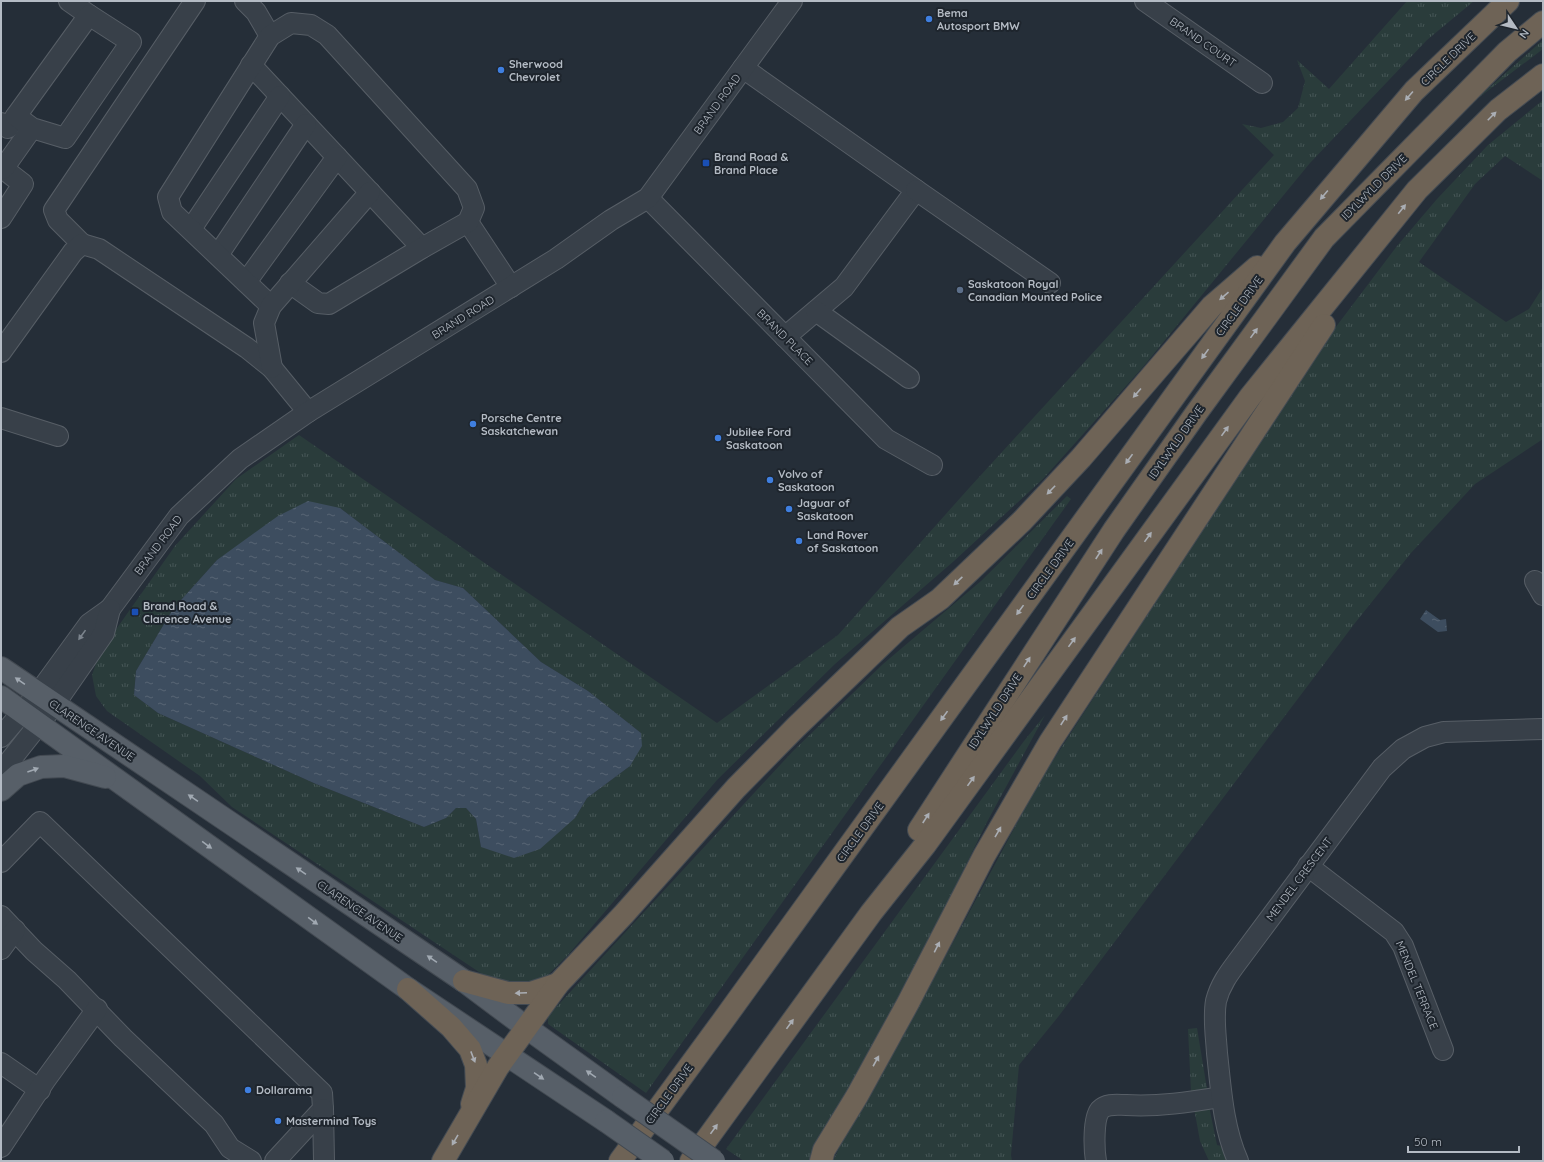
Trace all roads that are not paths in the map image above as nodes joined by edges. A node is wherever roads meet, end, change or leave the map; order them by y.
1 (69, 1) edge
2 (195, 1) edge
3 (245, 1) edge
4 (792, 1) edge
5 (1144, 1) edge
6 (1508, 1) edge
7 (89, 15) junction
8 (1543, 22) edge
9 (270, 36) junction
10 (252, 66) junction
11 (743, 68) junction
12 (1543, 75) edge
13 (1262, 83) dead end
14 (280, 96) junction
15 (8, 119) edge
16 (306, 124) junction
17 (32, 128) junction
18 (337, 157) junction
19 (2, 168) edge
20 (916, 190) junction
21 (370, 192) junction
22 (648, 198) junction
23 (1, 218) edge
24 (468, 222) junction
25 (191, 229) junction
26 (1378, 240) junction
27 (1285, 243) junction
28 (82, 244) junction
29 (422, 248) junction
30 (218, 255) junction
31 (246, 282) junction
32 (290, 283) junction
33 (1050, 283) dead end
34 (511, 287) junction
35 (271, 306) junction
36 (816, 311) junction
37 (785, 337) junction
38 (1, 352) edge
39 (272, 368) junction
40 (910, 378) dead end
41 (308, 412) junction
42 (1, 418) edge
43 (58, 436) dead end
44 (932, 465) dead end
45 (1, 668) edge
46 (1, 697) edge
47 (46, 699) junction
48 (30, 718) junction
49 (1543, 729) edge
50 (1, 737) edge
51 (1, 772) edge
52 (119, 781) junction
53 (1, 790) edge
54 (1, 862) edge
55 (1308, 866) junction
56 (871, 913) junction
57 (1, 916) edge
58 (15, 930) junction
59 (1, 949) edge
60 (464, 981) junction
61 (558, 984) junction
62 (408, 989) junction
63 (97, 1010) junction
64 (527, 1028) junction
65 (1443, 1050) dead end
66 (507, 1054) junction
67 (1, 1063) edge
68 (40, 1090) junction
69 (857, 1096) junction
70 (1221, 1097) junction
71 (323, 1109) junction
72 (468, 1118) junction
73 (1, 1147) edge
74 (226, 1155) edge
75 (251, 1161) edge
76 (275, 1161) edge
77 (324, 1161) edge
78 (443, 1161) edge
79 (620, 1161) edge
80 (663, 1161) edge
81 (691, 1161) edge
82 (714, 1161) edge
83 (815, 1161) edge
84 (820, 1161) edge
85 (1096, 1161) edge
86 (1238, 1161) edge

1 - 7 street
2 - 28 street
3 - 9 street
4 - 11 street, BRAND ROAD
5 - 13 street, BRAND COURT
6 -> 27 highway, CIRCLE DRIVE
7 - 15 street
7 - 17 street
56 -> 8 highway, IDYLWYLD DRIVE
9 - 10 street
9 - 24 street
10 - 14 street
10 - 25 street
11 - 20 street
11 - 22 street, BRAND ROAD
26 -> 12 highway
14 - 16 street
14 - 25 street
15 - 17 street
16 - 18 street
16 - 30 street
17 - 19 street
18 - 21 street
18 - 31 street
19 - 23 street
20 - 33 street
20 - 36 street
21 - 29 street
21 - 32 street
22 - 34 street, BRAND ROAD
22 - 37 street, BRAND PLACE
24 - 29 street
24 - 34 street
25 - 30 street
56 -> 26 highway
69 -> 26 highway
27 -> 61 highway
27 -> 79 highway, CIRCLE DRIVE
28 - 38 street
28 - 39 street
29 - 32 street
30 - 31 street
31 - 35 street
32 - 35 street
34 - 41 street, BRAND ROAD
35 - 39 street
36 - 37 street
36 - 40 street
37 - 44 street, BRAND PLACE
39 - 41 street
41 - 47 street, BRAND ROAD
42 - 43 street
47 -> 45 main road, CLARENCE AVENUE
46 - 48 main road
47 - 48 street, BRAND ROAD
60 -> 47 main road, CLARENCE AVENUE
48 - 50 street
48 - 51 street
48 - 52 main road
49 - 55 street, MENDEL CRESCENT
53 -> 52 main road
52 -> 62 main road
54 - 71 street
55 - 65 street, MENDEL TERRACE
55 - 70 street, MENDEL CRESCENT
81 -> 56 highway
57 - 58 street
58 - 59 street
58 - 63 street
61 -> 60 highway
60 - 64 main road, CLARENCE AVENUE
61 - 64 highway
62 - 66 main road
62 -> 72 highway
63 - 68 street
63 - 74 street
64 - 66 highway
82 -> 64 main road, CLARENCE AVENUE, bridge
66 - 72 highway
66 -> 80 main road, bridge
67 - 68 street
68 - 73 street
69 - 83 highway
69 - 84 highway
70 - 85 street
70 - 86 street, MENDEL CRESCENT
71 - 76 street
71 - 77 street
72 -> 78 highway
74 - 75 street

